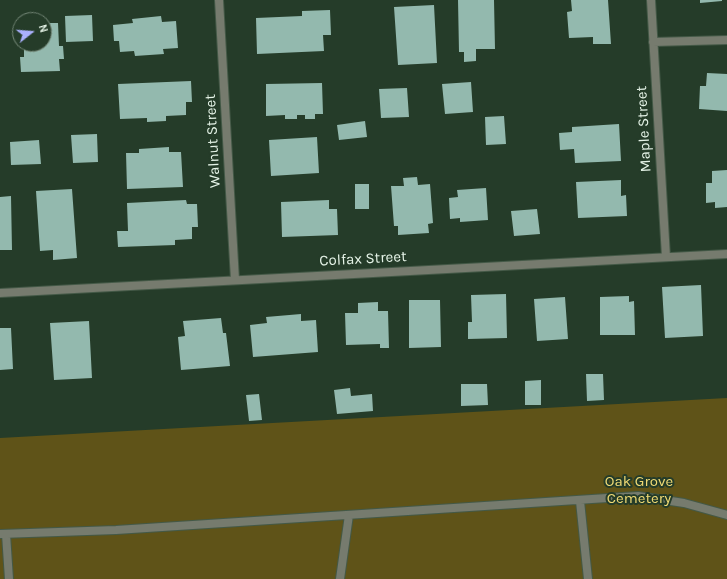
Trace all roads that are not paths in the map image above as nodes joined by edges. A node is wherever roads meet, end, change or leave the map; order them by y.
1 (219, 0) edge
2 (651, 0) edge
3 (727, 40) edge
4 (654, 42) junction
5 (727, 254) edge
6 (666, 257) junction
7 (234, 280) junction
8 (0, 293) edge
9 (580, 501) junction
10 (349, 515) junction
11 (727, 515) edge
12 (3, 534) edge
13 (9, 579) edge
14 (340, 579) edge
15 (588, 579) edge

1 - 7 street, Walnut Street
2 - 4 street, Maple Street
3 - 4 street
4 - 6 street, Maple Street
5 - 6 street, Colfax Street
6 - 7 street, Colfax Street
7 - 8 street, Colfax Street
9 - 10 street
9 - 11 street
9 - 15 street
10 - 12 street
10 - 14 street
12 - 13 street

